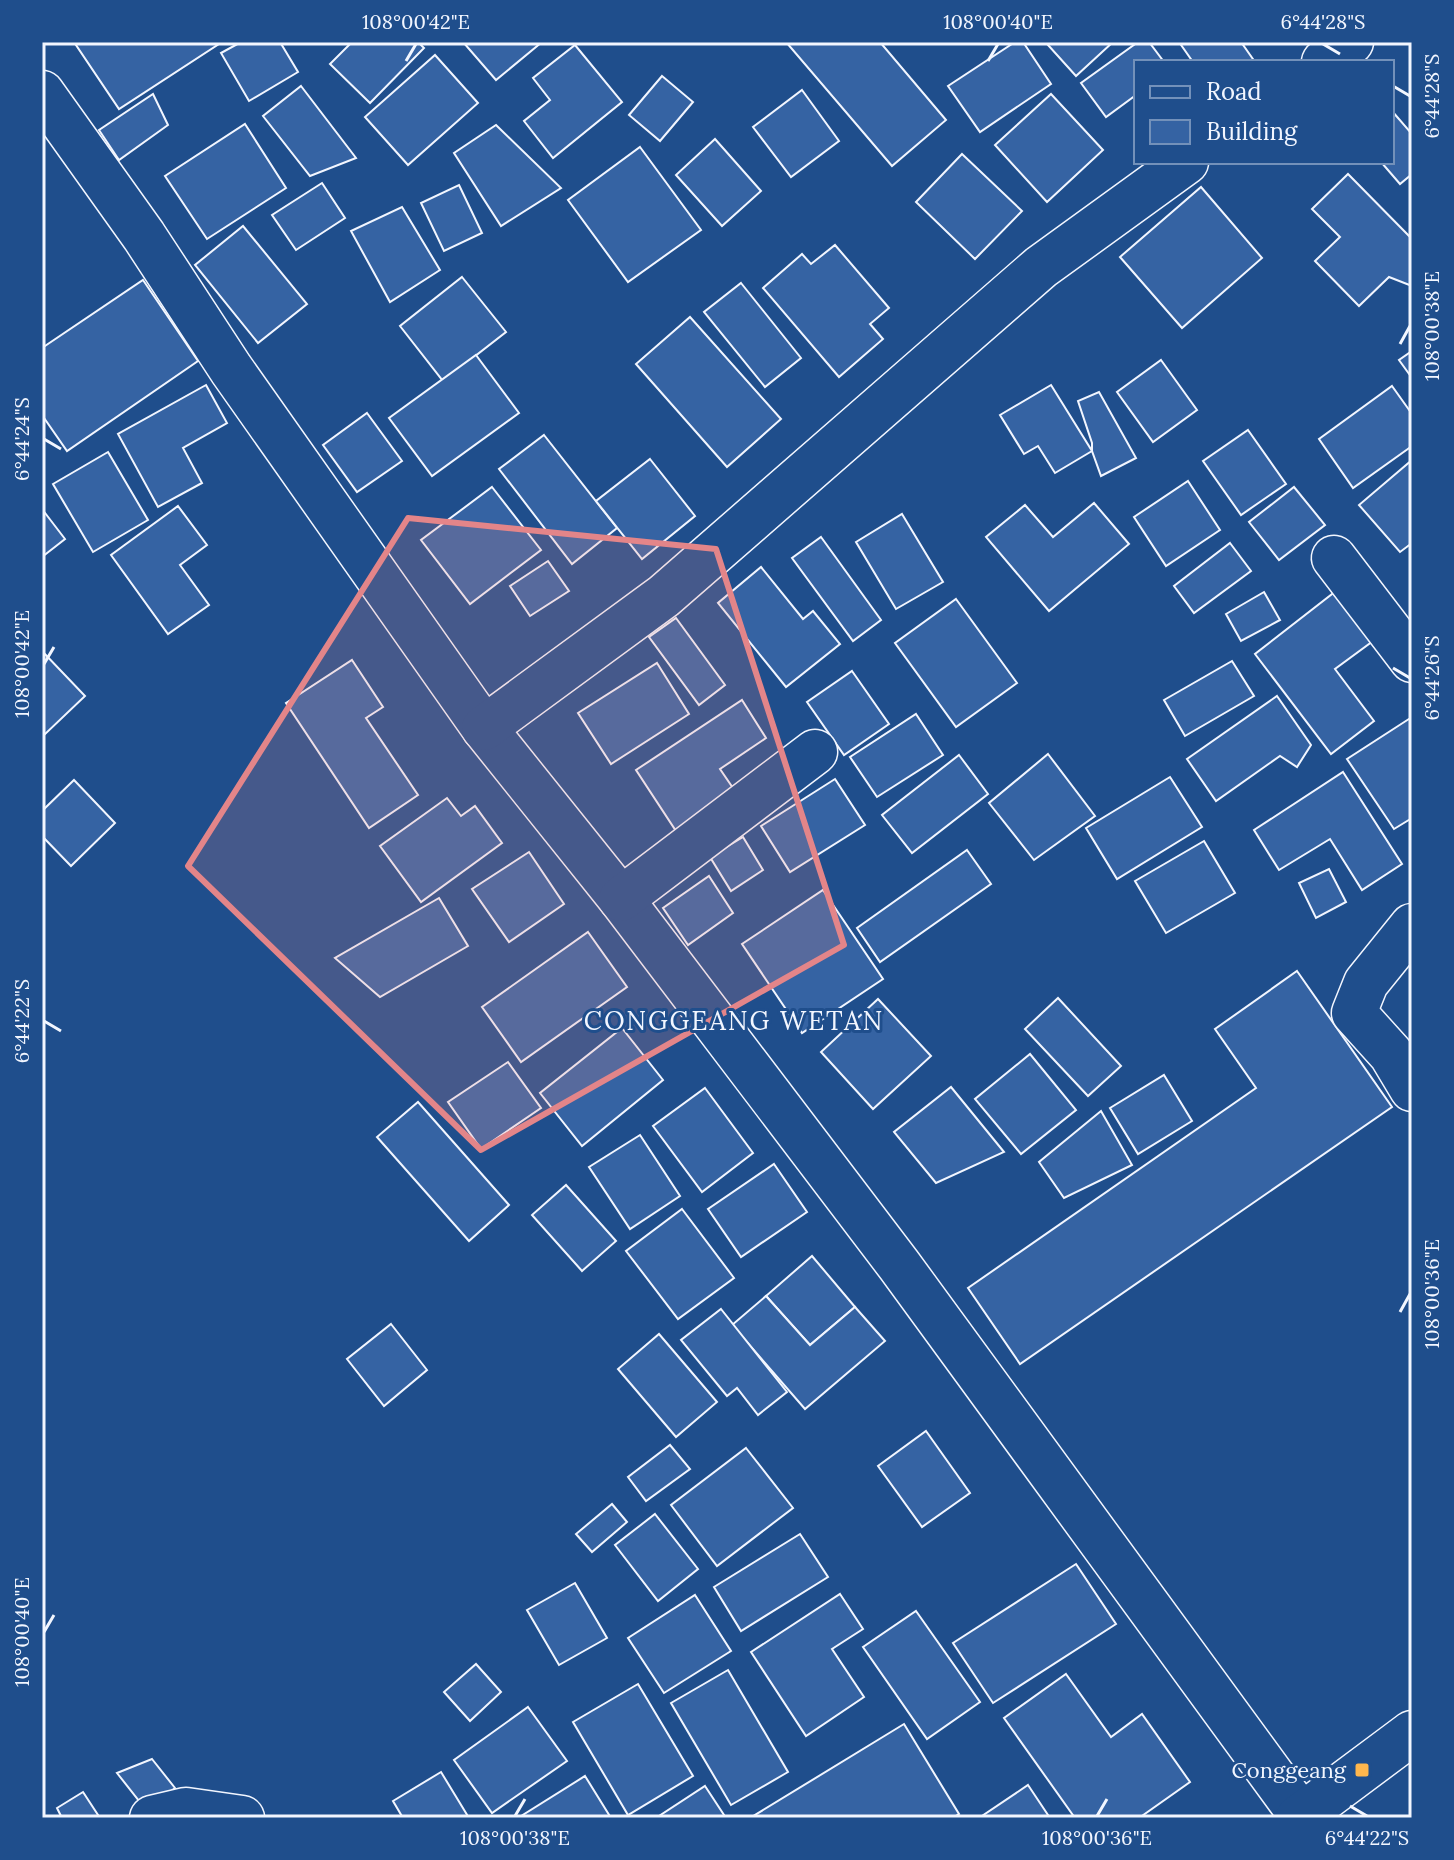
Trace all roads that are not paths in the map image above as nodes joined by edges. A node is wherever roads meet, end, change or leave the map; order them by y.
1 (1351, 42) edge
2 (1327, 60) edge
3 (42, 93) edge
4 (1183, 164) edge
5 (1334, 558) dead end
6 (1412, 660) edge
7 (484, 728) junction
8 (815, 752) dead end
9 (621, 899) junction
10 (1412, 926) edge
11 (1412, 1089) edge
12 (1412, 1733) edge
13 (1299, 1817) edge
14 (152, 1818) edge
15 (242, 1818) edge

1 - 2 street
3 - 7 street
4 - 7 street
5 - 6 street
7 - 9 street
8 - 9 street
9 - 13 street
10 - 11 street
12 - 13 street
14 - 15 street

